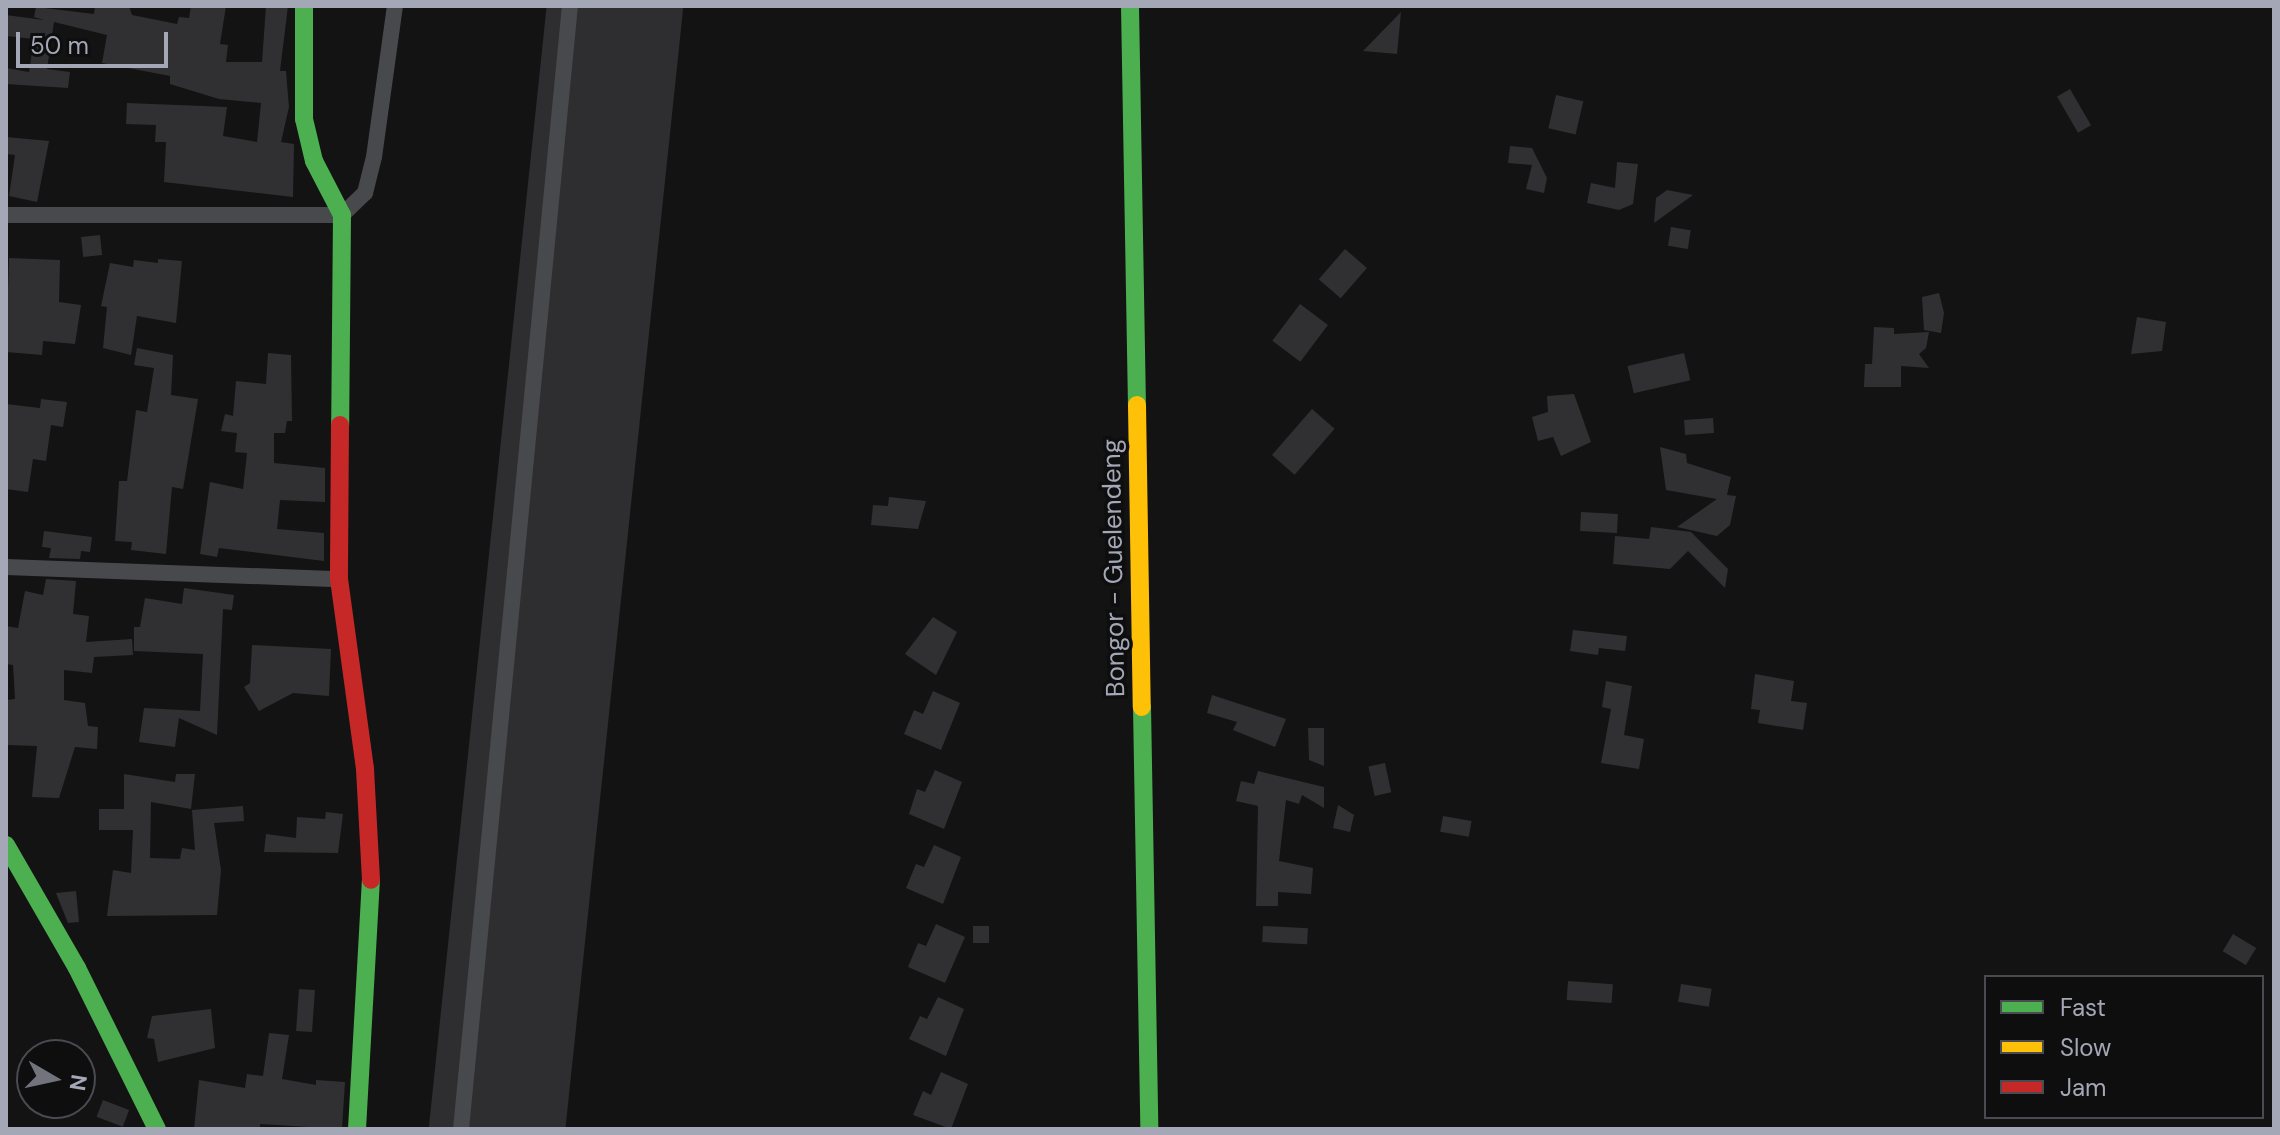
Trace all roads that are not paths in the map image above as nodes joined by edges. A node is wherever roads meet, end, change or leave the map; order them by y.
1 (304, 6) edge
2 (395, 6) edge
3 (570, 6) edge
4 (1130, 6) edge
5 (6, 215) edge
6 (342, 215) junction
7 (6, 567) edge
8 (339, 579) junction
9 (6, 845) edge
10 (157, 1129) edge
11 (357, 1129) edge
12 (461, 1129) edge
13 (1149, 1129) edge

1 - 6 main road
2 - 6 street
3 - 12 street
4 - 13 main road, Bongor - Guelendeng
5 - 6 street
6 - 8 main road
7 - 8 street
8 - 11 main road
9 - 10 main road

